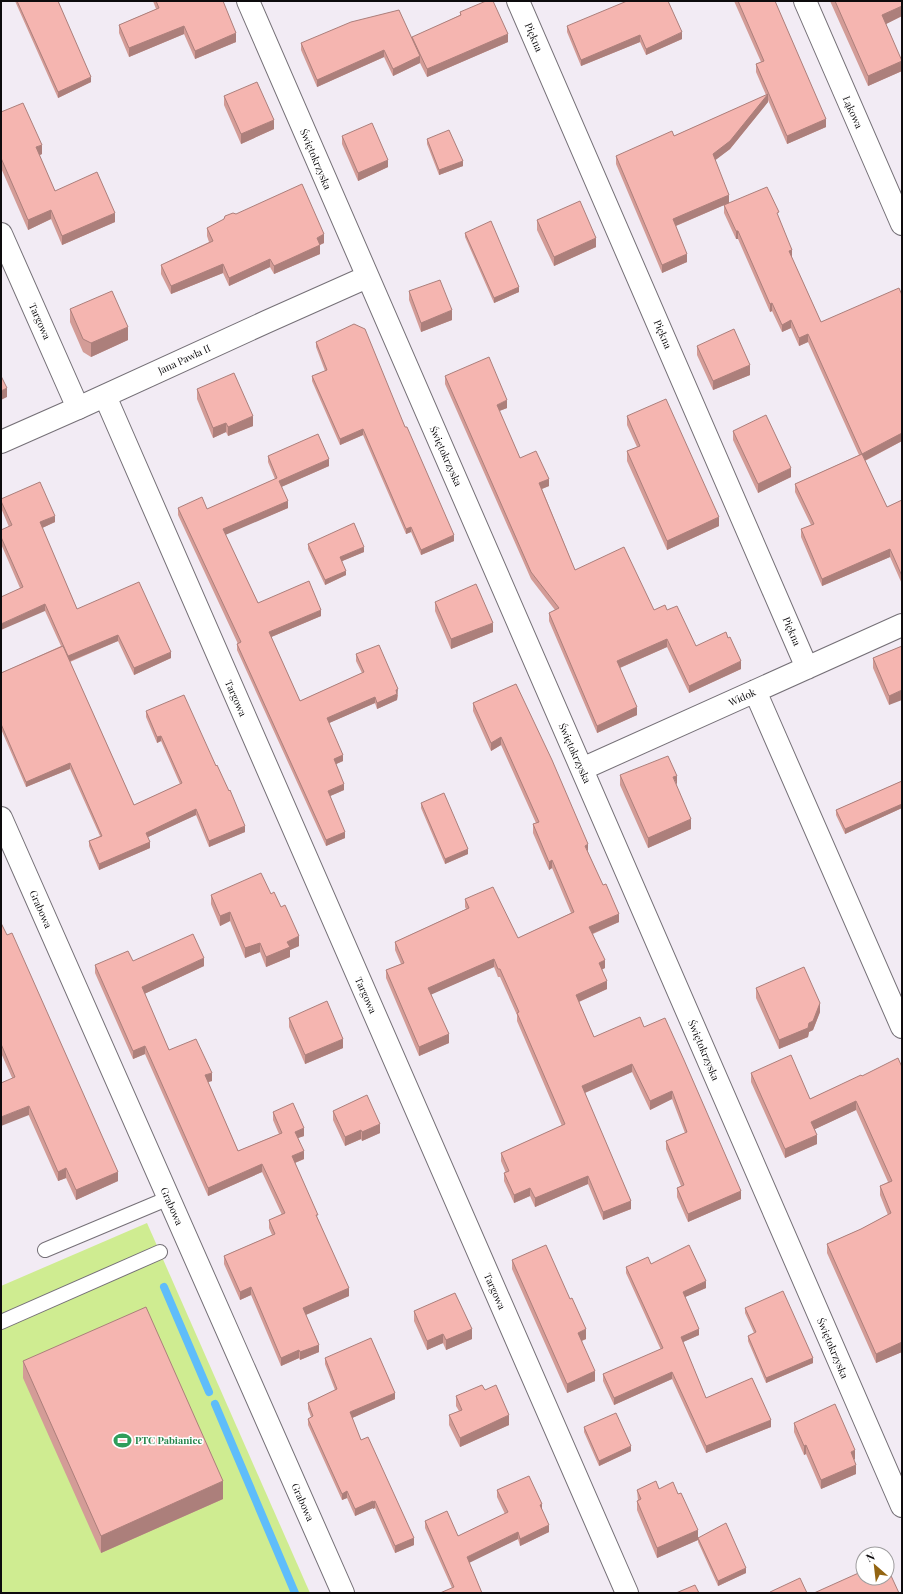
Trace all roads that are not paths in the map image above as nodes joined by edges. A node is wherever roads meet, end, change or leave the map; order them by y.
1 (248, 1) edge
2 (518, 1) edge
3 (805, 1) edge
4 (902, 224) edge
5 (1, 234) edge
6 (367, 277) junction
7 (105, 396) junction
8 (78, 408) junction
9 (1, 442) edge
10 (902, 625) edge
11 (807, 668) junction
12 (756, 691) junction
13 (582, 769) junction
14 (1, 818) edge
15 (902, 1028) edge
16 (168, 1198) junction
17 (45, 1250) dead end
18 (160, 1252) dead end
19 (1, 1322) edge
20 (902, 1506) edge
21 (343, 1593) edge
22 (627, 1593) edge

1 - 6 street, Świętokrzyska
2 - 11 street, Piękna
3 - 4 street, Łąkowa
5 - 8 street, Targowa
6 - 7 street, Jana Pawła II
6 - 13 street, Świętokrzyska
7 - 8 street, Jana Pawła II
7 - 22 street, Targowa
8 - 9 street, Jana Pawła II
10 - 11 street, Widok
11 - 12 street, Widok
12 - 13 street, Widok
12 - 15 street
13 - 20 street, Świętokrzyska
14 - 16 street, Grabowa
16 - 17 lane
16 - 21 street, Grabowa
18 - 19 lane

